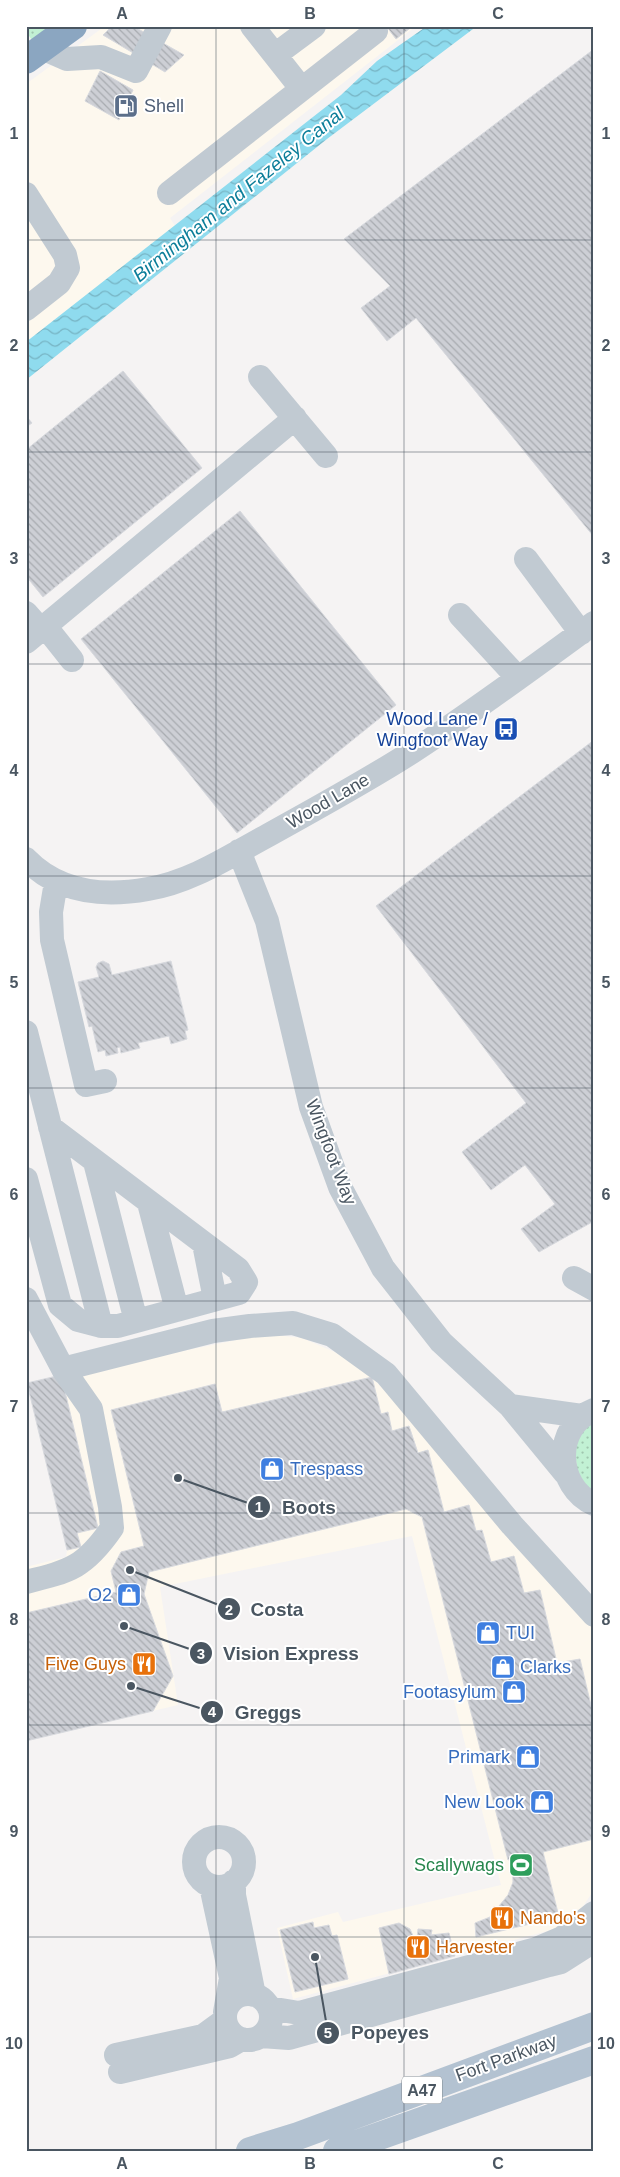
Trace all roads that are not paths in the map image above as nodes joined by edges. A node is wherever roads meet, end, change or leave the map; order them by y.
1 (73, 26) edge
2 (160, 26) edge
3 (252, 26) edge
4 (314, 26) edge
5 (375, 28) edge
6 (31, 55) edge
7 (275, 55) junction
8 (301, 88) junction
9 (169, 193) dead end
10 (26, 194) edge
11 (26, 309) edge
12 (260, 377) dead end
13 (295, 418) junction
14 (326, 456) dead end
15 (526, 559) dead end
16 (460, 615) dead end
17 (35, 628) edge
18 (587, 628) edge
19 (72, 660) dead end
20 (518, 678) junction
21 (239, 851) junction
22 (29, 865) edge
23 (56, 882) junction
24 (26, 1032) edge
25 (105, 1081) dead end
26 (50, 1127) junction
27 (96, 1162) junction
28 (26, 1179) edge
29 (149, 1203) junction
30 (204, 1244) junction
31 (26, 1299) edge
32 (215, 1300) junction
33 (177, 1310) junction
34 (136, 1321) junction
35 (101, 1326) junction
36 (63, 1369) junction
37 (510, 1406) junction
38 (590, 1409) edge
39 (566, 1473) junction
40 (594, 1504) edge
41 (26, 1582) edge
42 (594, 1614) edge
43 (234, 1882) junction
44 (211, 1886) junction
45 (594, 1914) edge
46 (594, 1941) edge
47 (261, 2002) junction
48 (225, 2016) junction
49 (594, 2026) edge
50 (251, 2037) junction
51 (594, 2060) edge
52 (250, 2151) edge
53 (337, 2151) edge

1 - 6 highway
2 - 6 street
3 - 7 street
4 - 7 street
5 - 8 street
7 - 8 street
8 - 9 street
10 - 11 street
12 - 13 street
13 - 14 street
13 - 17 street
15 - 18 street
16 - 20 street
17 - 19 street
18 - 20 street, Wood Lane
20 - 21 street, Wood Lane
21 - 23 street, Wood Lane
21 - 37 street, Wingfoot Way
22 - 23 street, Wood Lane
23 - 25 street
24 - 26 street
26 - 27 street
26 - 35 street
27 - 29 street
27 - 34 street
28 - 35 street
29 - 30 street
29 - 33 street
30 - 32 street
30 - 32 street
31 - 36 street
32 - 33 street
33 - 34 street
34 - 35 street
36 - 41 street
36 - 42 street
37 - 38 street
37 - 39 street, Wingfoot Way
38 - 39 street
39 - 40 street, Wingfoot Way
43 - 44 street
43 - 44 street
43 - 47 street
44 - 48 street
45 - 47 street
46 - 50 street
47 - 48 street
47 - 50 street
48 - 50 street
48 - 50 street
49 - 52 main road, Fort Parkway / A47
51 - 53 main road, Fort Parkway / A47

